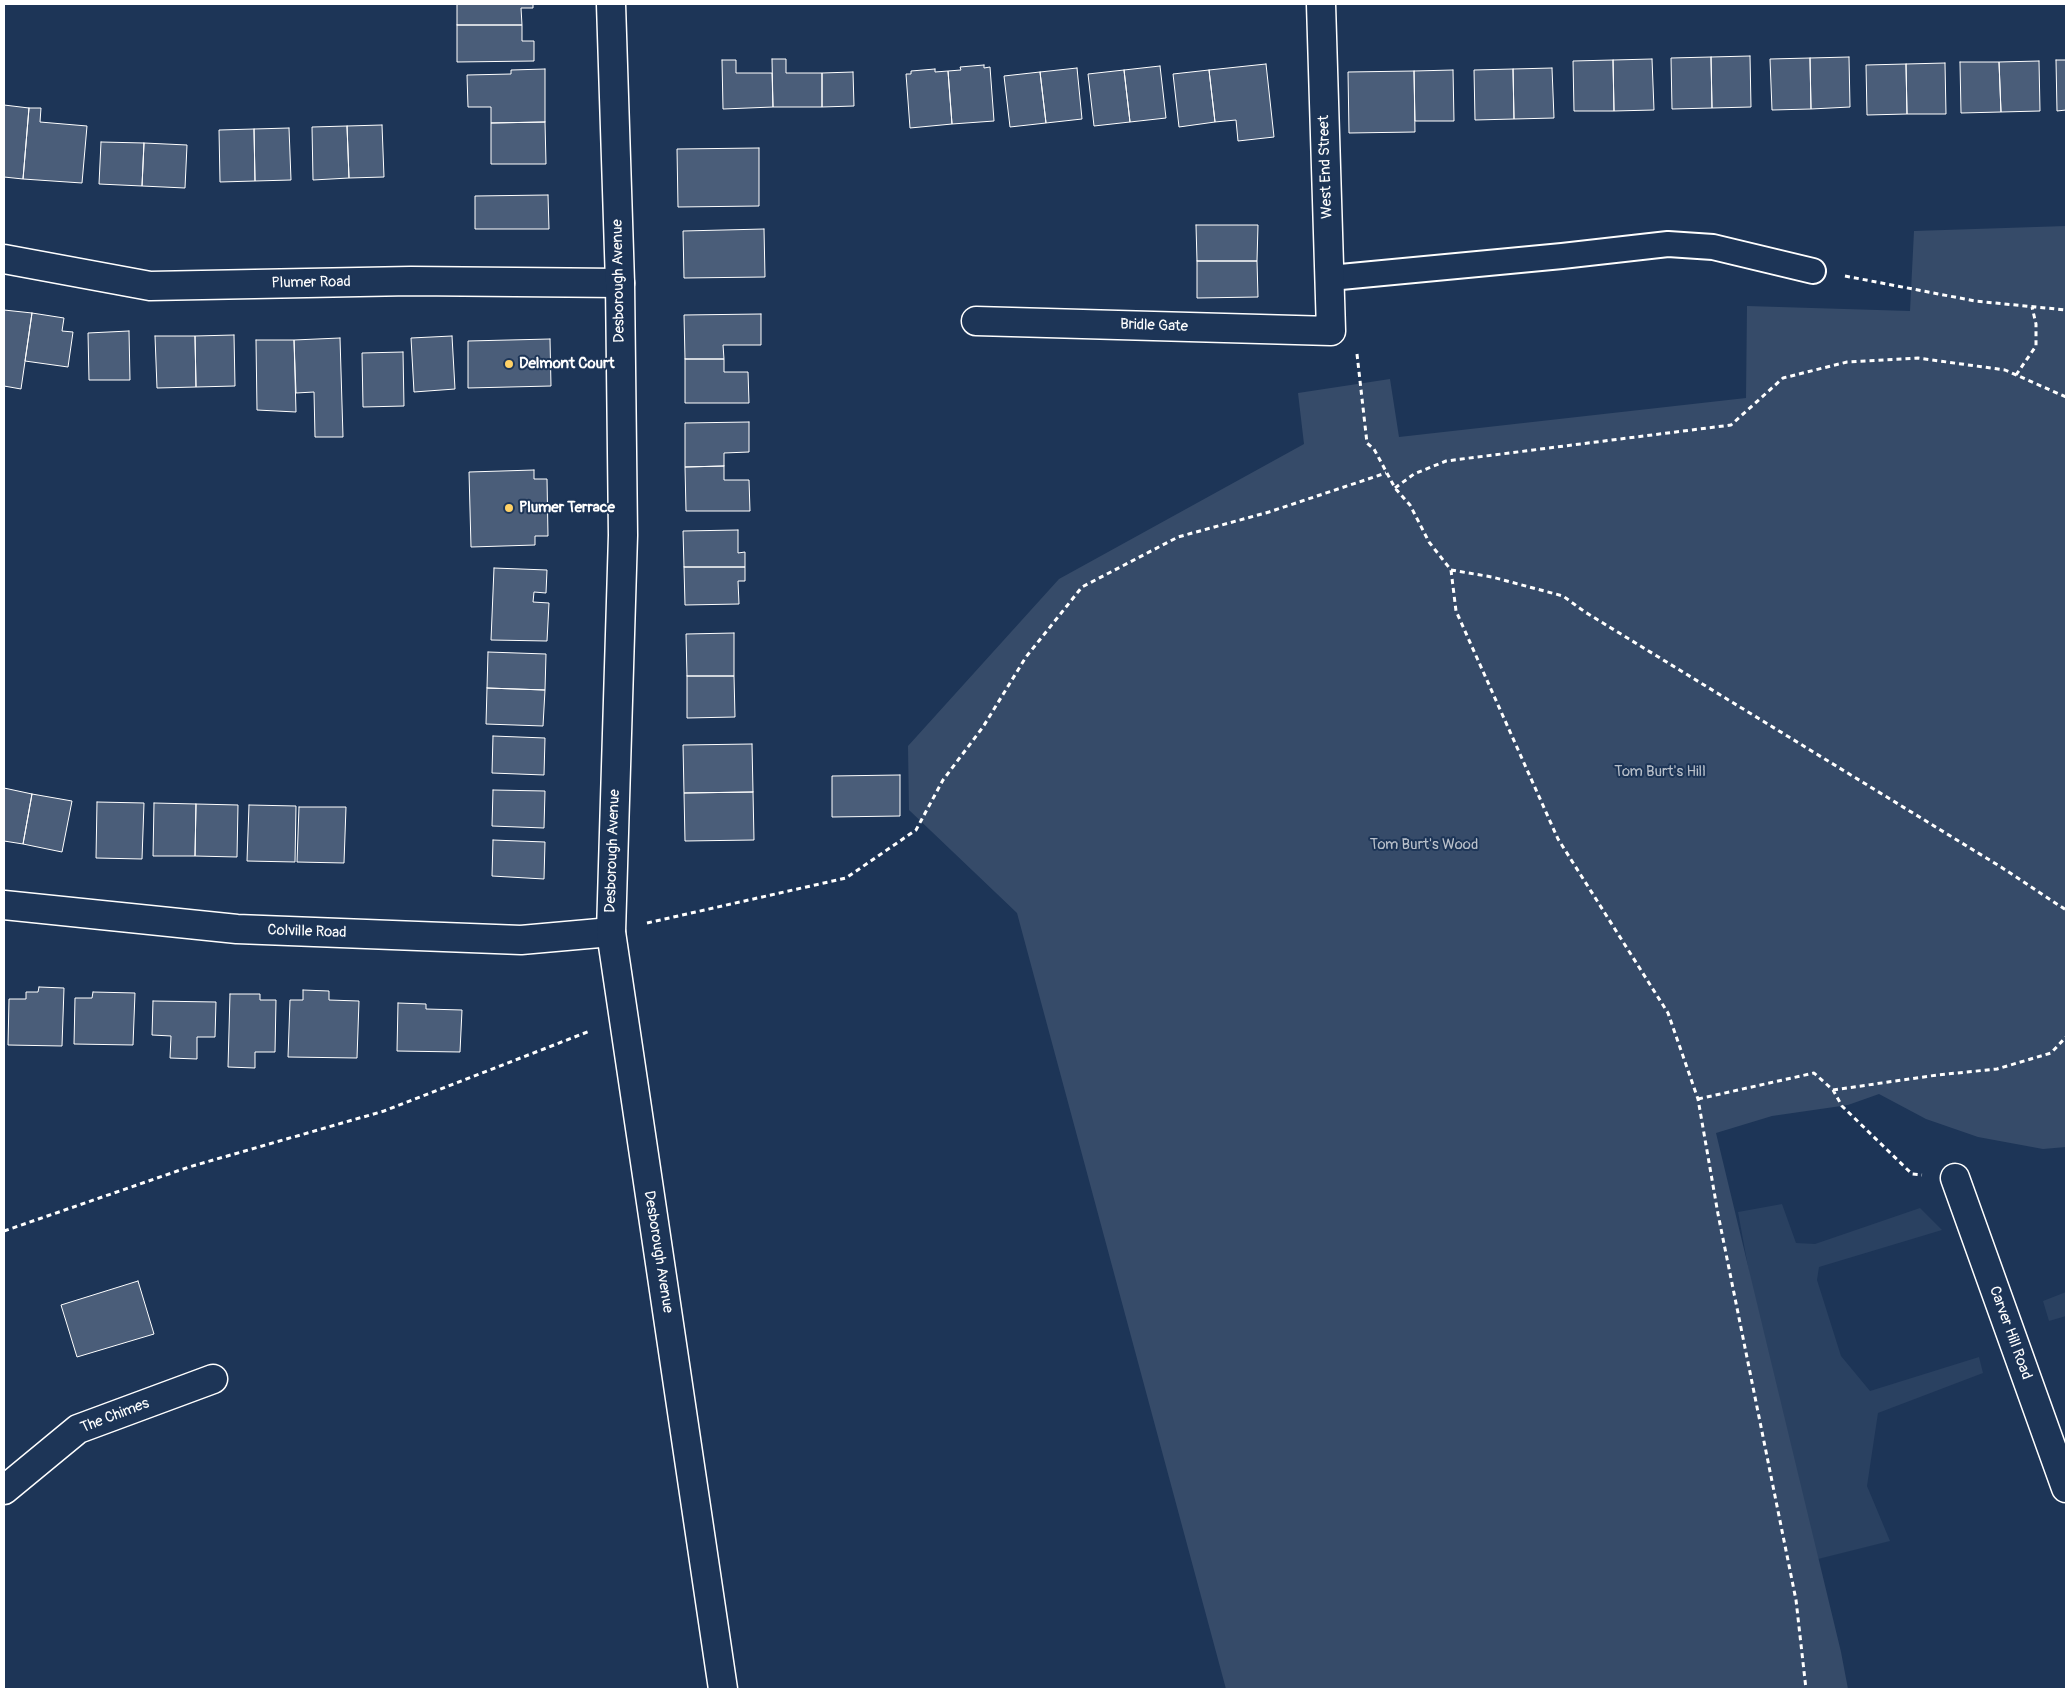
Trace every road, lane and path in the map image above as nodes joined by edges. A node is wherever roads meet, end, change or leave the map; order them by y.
1 (611, 4) edge
2 (1321, 4) edge
3 (4, 259) edge
4 (1813, 271) joint
5 (1330, 278) junction
6 (620, 283) junction
7 (2032, 307) junction
8 (2066, 310) edge
9 (976, 321) dead end
10 (1331, 331) junction
11 (2016, 375) junction
12 (2066, 397) edge
13 (1386, 473) junction
14 (1395, 488) junction
15 (1451, 570) junction
16 (4, 905) edge
17 (2066, 910) edge
18 (611, 932) junction
19 (623, 1019) junction
20 (2066, 1037) edge
21 (1833, 1090) junction
22 (1698, 1099) junction
23 (1955, 1178) joint
24 (4, 1231) edge
25 (213, 1379) dead end
26 (2066, 1488) edge
27 (4, 1490) edge
28 (723, 1689) edge
29 (1806, 1689) edge

1 - 6 street, Desborough Avenue
2 - 5 street, West End Street
3 - 6 street, Plumer Road
4 - 5 lane
4 - 7 path
5 - 10 street, West End Street
6 - 18 street, Desborough Avenue
7 - 8 path
7 - 11 path
9 - 10 street, Bridle Gate
10 - 13 path
11 - 12 path
11 - 14 path
13 - 14 path
13 - 18 path
14 - 15 path
15 - 17 path
15 - 22 path
16 - 18 street, Colville Road
18 - 19 street, Desborough Avenue
19 - 24 path
19 - 28 street, Desborough Avenue
20 - 21 path
21 - 22 path
21 - 23 path
22 - 29 path
23 - 26 street, Carver Hill Road
25 - 27 street, The Chimes

